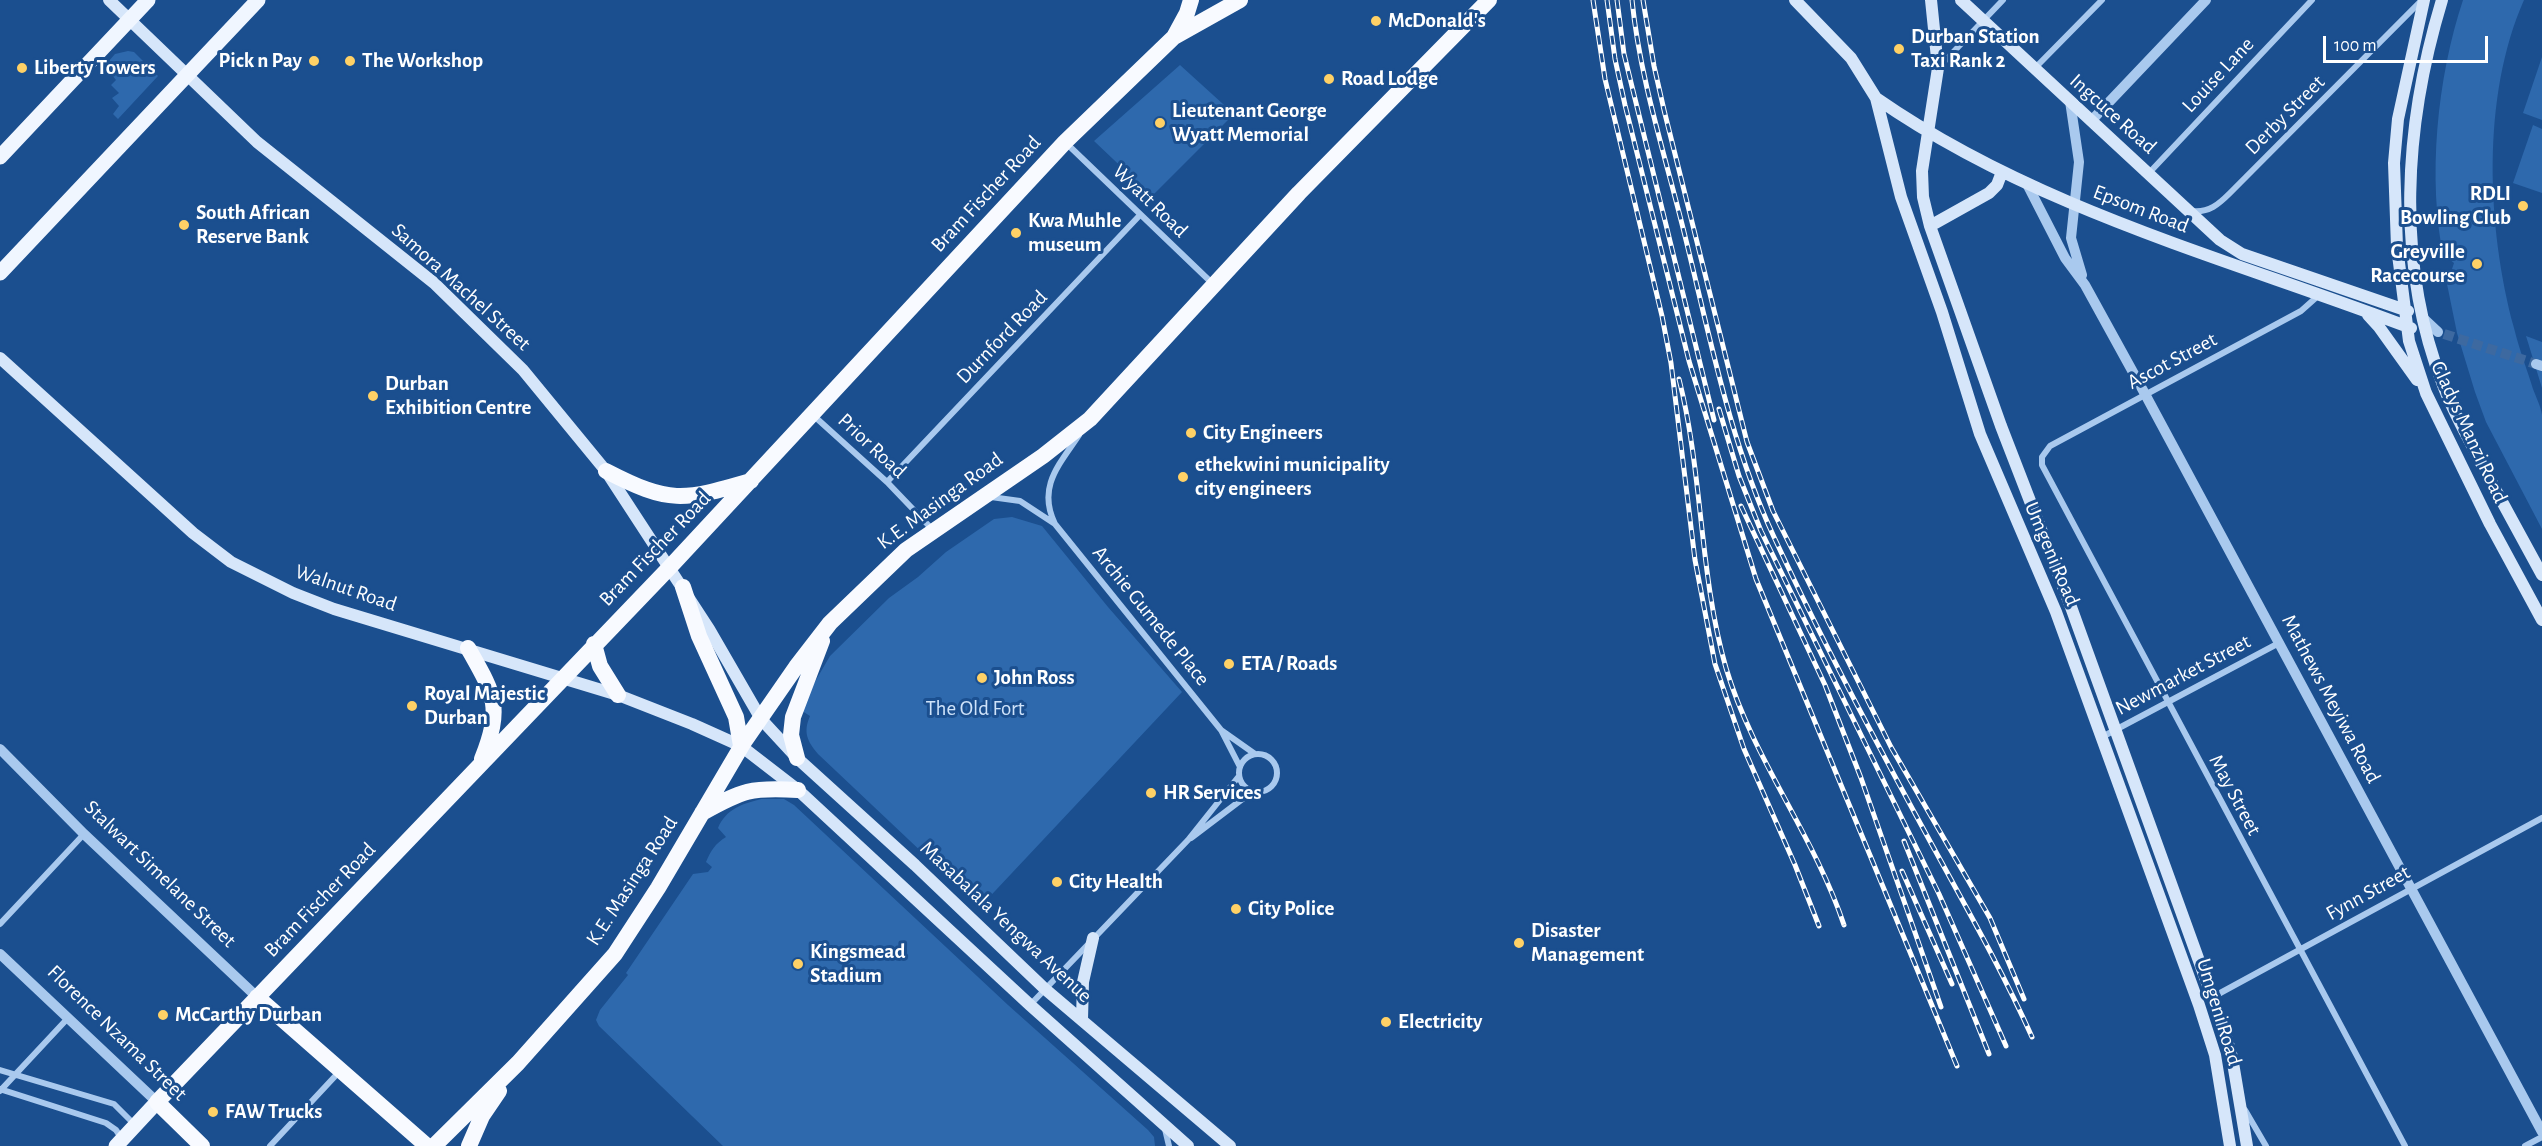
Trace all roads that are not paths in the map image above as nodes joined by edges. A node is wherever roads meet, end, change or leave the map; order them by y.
1 (109, 0) edge
2 (148, 0) edge
3 (258, 0) edge
4 (1191, 0) edge
5 (1240, 0) edge
6 (1489, 0) edge
7 (1796, 0) edge
8 (1931, 0) edge
9 (1961, 0) edge
10 (2002, 0) edge
11 (2102, 0) edge
12 (2206, 0) edge
13 (2312, 0) edge
14 (2423, 0) edge
15 (2442, 0) edge
16 (129, 20) junction
17 (1983, 21) junction
18 (1174, 37) junction
19 (1938, 68) junction
20 (2035, 69) junction
21 (187, 74) junction
22 (1876, 98) junction
23 (2070, 101) junction
24 (2092, 120) junction
25 (1928, 132) junction
26 (1065, 142) junction
27 (0, 157) edge
28 (2002, 172) junction
29 (2149, 173) junction
30 (2026, 184) junction
31 (2074, 204) junction
32 (2188, 211) junction
33 (1140, 215) junction
34 (1930, 226) junction
35 (0, 273) edge
36 (1213, 284) junction
37 (2085, 285) junction
38 (2319, 295) junction
39 (2403, 309) junction
40 (2365, 311) junction
41 (2423, 318) junction
42 (2407, 327) junction
43 (2436, 333) junction
44 (0, 358) edge
45 (2426, 393) junction
46 (2145, 394) junction
47 (812, 414) junction
48 (1090, 419) junction
49 (2001, 426) junction
50 (1980, 434) junction
51 (2042, 458) joint
52 (606, 471) junction
53 (752, 480) junction
54 (887, 482) junction
55 (977, 499) junction
56 (2509, 514) junction
57 (1055, 524) junction
58 (2490, 524) junction
59 (932, 530) junction
60 (670, 567) junction
61 (2542, 575) edge
62 (683, 587) junction
63 (2071, 607) junction
64 (2056, 612) junction
65 (2542, 620) edge
66 (826, 629) junction
67 (2279, 643) junction
68 (594, 644) junction
69 (468, 648) junction
70 (2086, 652) junction
71 (2072, 658) junction
72 (563, 677) junction
73 (2097, 684) junction
74 (2084, 689) junction
75 (618, 695) junction
76 (2166, 702) junction
77 (761, 719) junction
78 (1221, 730) junction
79 (2108, 734) junction
80 (741, 746) junction
81 (0, 749) edge
82 (1255, 754) junction
83 (797, 758) junction
84 (1240, 767) junction
85 (479, 768) junction
86 (1239, 776) junction
87 (798, 790) junction
88 (1253, 791) junction
89 (702, 813) junction
90 (2542, 818) edge
91 (84, 834) junction
92 (1188, 840) junction
93 (2411, 889) junction
94 (0, 924) edge
95 (1094, 938) junction
96 (2300, 951) junction
97 (0, 954) edge
98 (1046, 989) junction
99 (257, 997) junction
100 (2211, 998) junction
101 (1030, 1005) junction
102 (69, 1017) junction
103 (1082, 1019) junction
104 (518, 1063) junction
105 (0, 1070) edge
106 (340, 1071) junction
107 (16, 1074) junction
108 (1, 1090) edge
109 (157, 1102) junction
110 (2240, 1102) junction
111 (1162, 1123) junction
112 (135, 1125) junction
113 (2542, 1132) edge
114 (2542, 1137) edge
115 (119, 1143) edge
116 (202, 1146) edge
117 (270, 1146) edge
118 (427, 1146) edge
119 (434, 1146) edge
120 (469, 1146) edge
121 (1169, 1146) edge
122 (1188, 1146) edge
123 (1230, 1146) edge
124 (2230, 1146) edge
125 (2247, 1146) edge
126 (2266, 1146) edge
127 (2405, 1146) edge
128 (2525, 1146) edge

1 - 16 main road, Samora Machel Street
2 - 16 main road
3 - 21 main road
4 - 18 highway
5 - 18 highway, Bram Fischer Road
6 - 36 highway, K.E. Masinga Road
7 - 22 main road, Umgeni Road
8 - 19 main road, Umgeni Road
9 - 17 main road, Ingcuce Road
10 - 17 street
11 - 20 street
12 - 24 street
13 - 29 street, Louise Lane
14 - 32 street, Derby Street
14 - 39 main road, Gladys Manzi Road
15 - 41 main road, Gladys Manzi Road
16 - 21 main road, Samora Machel Street
16 - 27 main road
17 - 19 street
17 - 20 main road, Ingcuce Road
18 - 26 highway, Bram Fischer Road
19 - 25 main road, Umgeni Road
20 - 23 main road, Ingcuce Road
21 - 35 main road
21 - 52 main road, Samora Machel Street
22 - 25 main road, Epsom Road
22 - 50 main road, Umgeni Road
23 - 24 main road, Ingcuce Road
23 - 31 street, Mathews Meyiwa Road
24 - 29 main road, Ingcuce Road
25 - 28 main road, Epsom Road
25 - 34 main road, Umgeni Road
26 - 33 street, Wyatt Road
26 - 47 highway, Bram Fischer Road
28 - 30 main road, Epsom Road
28 - 34 main road
29 - 32 main road, Ingcuce Road
30 - 31 main road, Epsom Road
30 - 37 street, Mathews Meyiwa Road
31 - 37 street, Mathews Meyiwa Road
31 - 38 main road, Epsom Road
32 - 39 main road, Ingcuce Road
33 - 36 street, Wyatt Road
33 - 54 street, Durnford Road
34 - 49 main road, Umgeni Road
36 - 48 highway, K.E. Masinga Road
37 - 46 street, Mathews Meyiwa Road
38 - 40 main road, Epsom Road
38 - 46 street, Ascot Street
39 - 41 main road
39 - 42 main road, Gladys Manzi Road
40 - 42 main road, Epsom Road
40 - 45 main road
41 - 43 main road, Gladys Manzi Road
42 - 43 main road, Epsom Road
42 - 45 main road, Gladys Manzi Road
43 - 56 main road, Gladys Manzi Road
44 - 69 main road, Walnut Road
45 - 58 main road, Gladys Manzi Road
46 - 51 street, Ascot Street
46 - 67 street, Mathews Meyiwa Road
47 - 53 highway, Bram Fischer Road
47 - 54 street, Prior Road
48 - 55 highway, K.E. Masinga Road
48 - 57 street, Archie Gumede Place
49 - 50 main road
49 - 63 main road, Umgeni Road
50 - 64 main road, Umgeni Road
51 - 76 street, May Street
52 - 53 highway
52 - 60 main road, Samora Machel Street
53 - 60 highway, Bram Fischer Road
54 - 59 street, Prior Road
55 - 57 street, Archie Gumede Place
55 - 59 highway, K.E. Masinga Road
56 - 58 main road
56 - 61 main road, Gladys Manzi Road
57 - 78 street, Archie Gumede Place
58 - 65 main road, Gladys Manzi Road
59 - 66 highway, K.E. Masinga Road
60 - 62 main road, Samora Machel Street
60 - 68 highway, Bram Fischer Road
62 - 77 main road, Samora Machel Street
62 - 80 highway
63 - 64 main road
63 - 70 main road, Umgeni Road
64 - 71 main road, Umgeni Road
66 - 77 highway, K.E. Masinga Road
66 - 83 highway
67 - 76 street, Newmarket Street
67 - 93 street, Mathews Meyiwa Road
68 - 72 highway, Bram Fischer Road
68 - 75 highway
69 - 72 main road, Walnut Road
69 - 85 highway
70 - 71 main road
70 - 73 main road, Umgeni Road
71 - 74 main road, Umgeni Road
72 - 75 main road, Walnut Road
72 - 85 highway, Bram Fischer Road
73 - 74 main road
73 - 79 main road, Umgeni Road
74 - 79 main road, Umgeni Road
75 - 80 main road, Walnut Road
76 - 79 street, Newmarket Street
76 - 96 street, May Street
77 - 80 highway, K.E. Masinga Road
77 - 83 main road, Masabalala Yengwa Avenue
78 - 82 street, Archie Gumede Place
78 - 84 street, Archie Gumede Place
79 - 100 main road, Umgeni Road
79 - 124 main road, Umgeni Road
80 - 87 main road, Masabalala Yengwa Avenue
80 - 89 highway, K.E. Masinga Road
81 - 91 street, Stalwart Simelane Street
82 - 84 street
82 - 88 street
83 - 98 main road, Masabalala Yengwa Avenue
84 - 86 street
85 - 99 highway, Bram Fischer Road
86 - 88 street
86 - 92 street
87 - 89 highway
87 - 101 main road, Masabalala Yengwa Avenue
88 - 92 street
89 - 104 highway, K.E. Masinga Road
90 - 93 street, Fynn Street
91 - 94 street
91 - 99 street, Stalwart Simelane Street
92 - 95 street
93 - 96 street, Fynn Street
93 - 113 street, Mathews Meyiwa Road
95 - 98 street
95 - 103 main road
96 - 100 street, Fynn Street
96 - 127 street, May Street
97 - 102 street, Florence Nzama Street
98 - 101 street
98 - 103 main road, Masabalala Yengwa Avenue
99 - 106 highway, Stalwart Simelane Street
99 - 109 highway, Bram Fischer Road
100 - 110 main road, Umgeni Road
101 - 111 main road, Masabalala Yengwa Avenue
102 - 107 street
102 - 109 street, Florence Nzama Street
103 - 123 main road, Masabalala Yengwa Avenue
104 - 119 highway, K.E. Masinga Road
104 - 120 highway
105 - 107 street
106 - 117 street
106 - 118 highway, Stalwart Simelane Street
107 - 108 street
107 - 112 street
108 - 115 street
109 - 112 main road, Bram Fischer Road
109 - 116 highway, Florence Nzama Street
110 - 125 main road, Umgeni Road
110 - 126 street
111 - 121 street
111 - 122 main road, Masabalala Yengwa Avenue
112 - 115 main road, Bram Fischer Road
114 - 128 street

